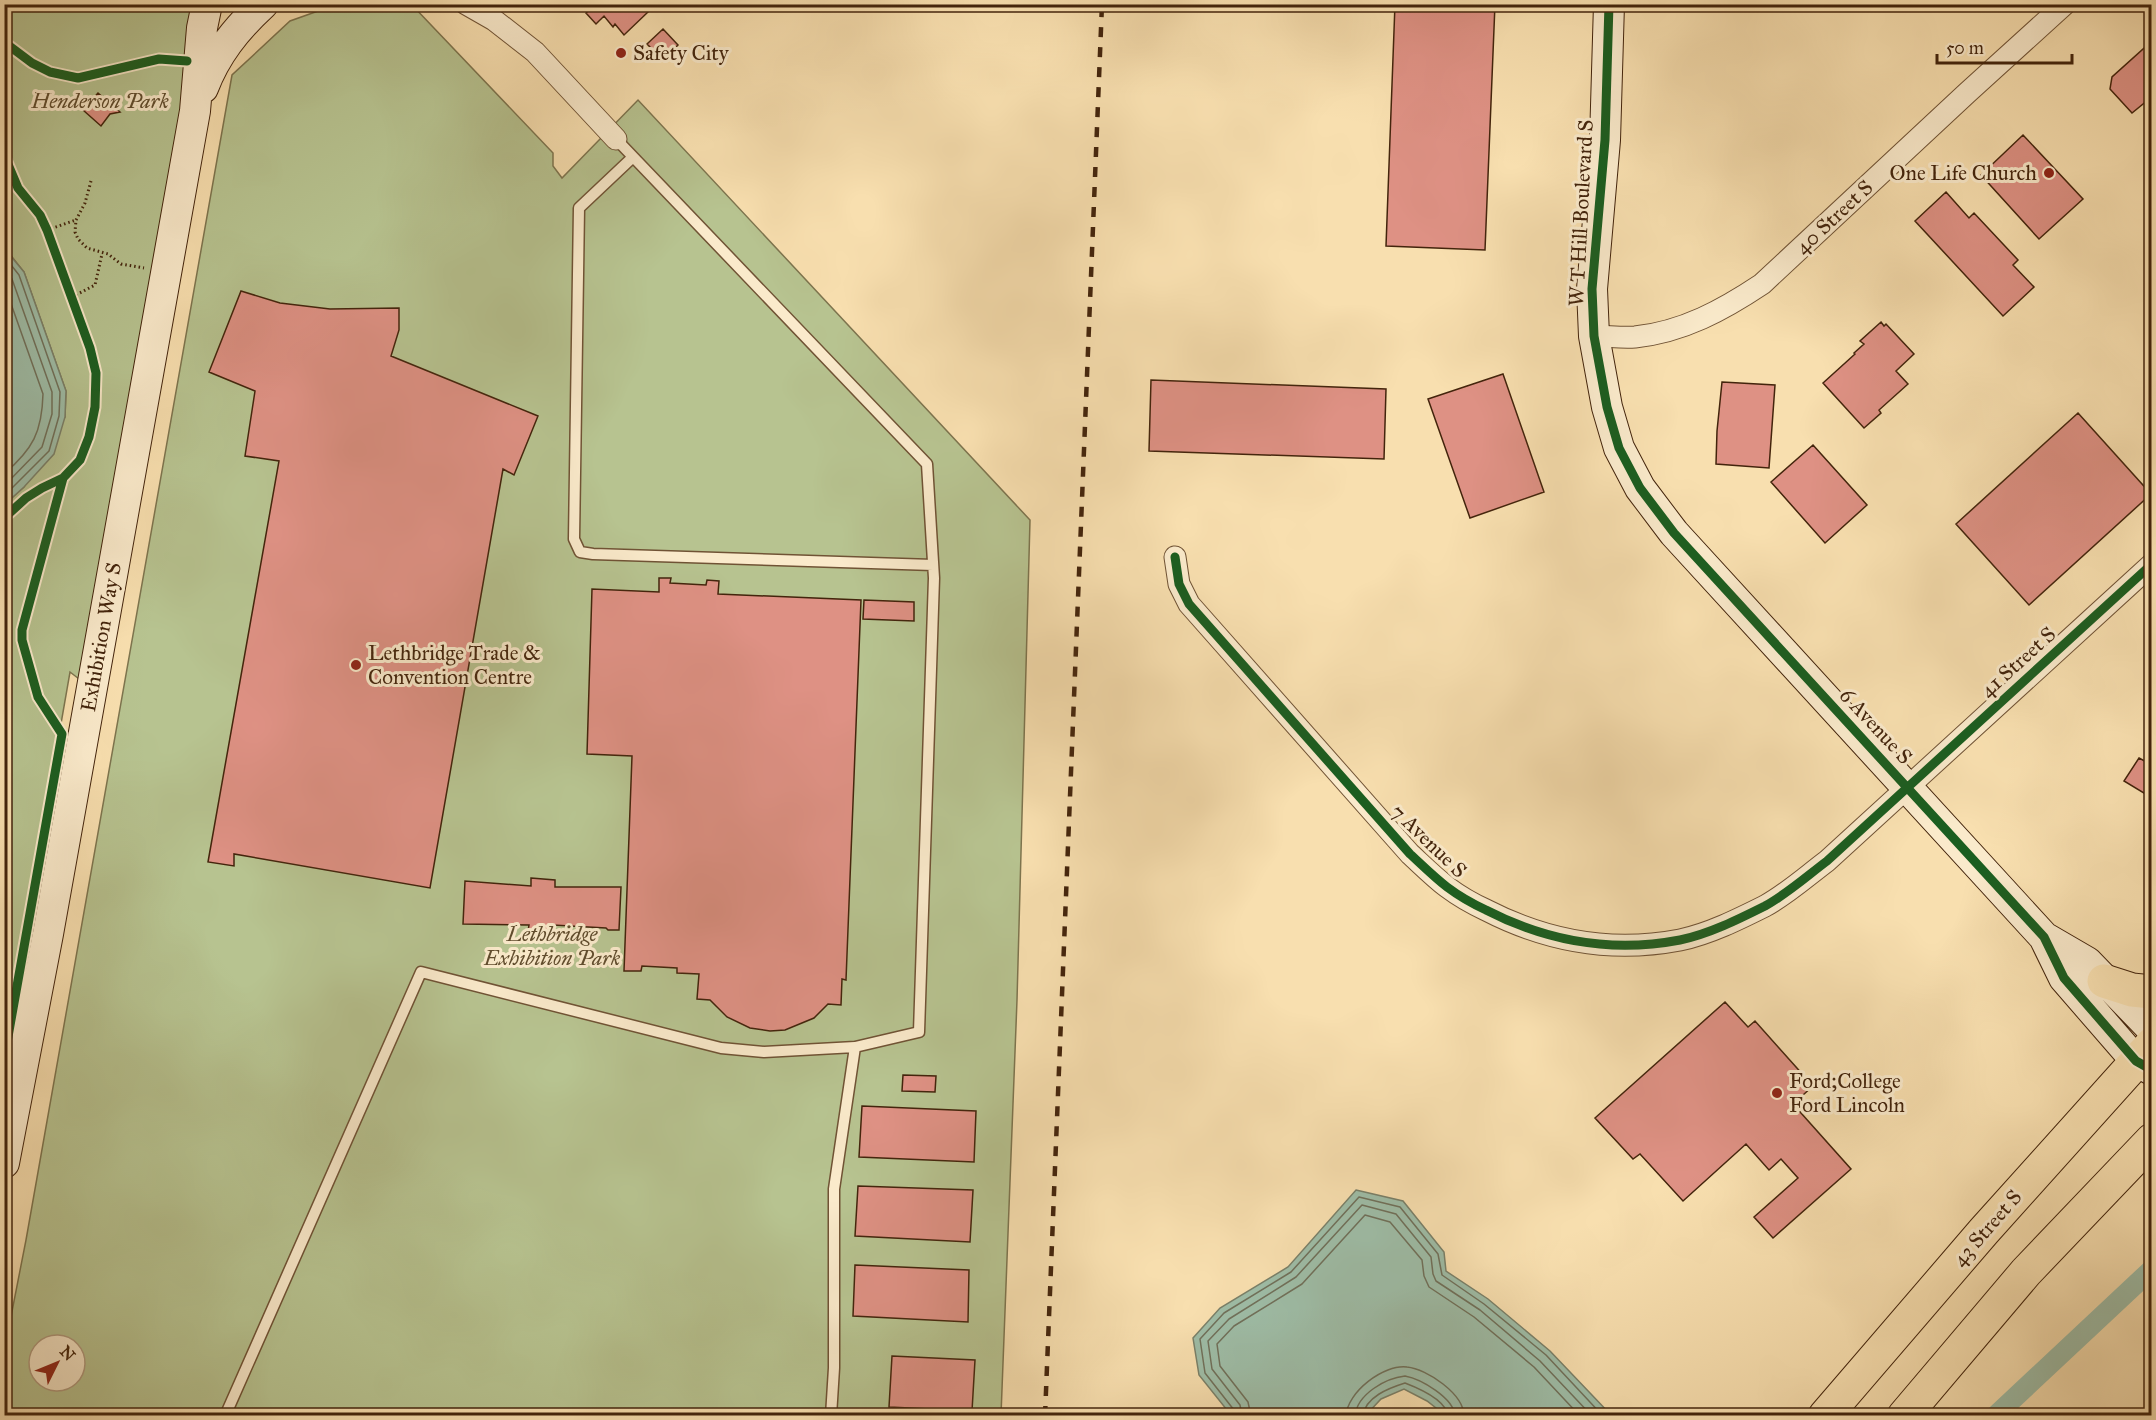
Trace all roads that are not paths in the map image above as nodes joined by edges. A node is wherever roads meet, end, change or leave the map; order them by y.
1 (207, 4) edge
2 (263, 4) edge
3 (466, 4) edge
4 (1609, 4) edge
5 (2065, 4) edge
6 (490, 12) edge
7 (195, 111) junction
8 (616, 139) joint
9 (633, 157) junction
10 (1594, 336) junction
11 (1640, 488) joint
12 (1174, 556) dead end
13 (2151, 564) edge
14 (933, 565) junction
15 (1908, 787) junction
16 (2044, 937) junction
17 (2104, 981) junction
18 (2151, 992) edge
19 (2151, 1029) edge
20 (855, 1047) junction
21 (2146, 1058) edge
22 (2151, 1140) edge
23 (4, 1163) edge
24 (225, 1416) edge
25 (831, 1416) edge
26 (1825, 1416) edge
27 (1904, 1416) edge

1 - 7 street
2 - 7 street
3 - 6 street
4 - 10 street, W T Hill Boulevard S
5 - 10 street, 40 Street S
6 - 8 street
7 - 23 street, Exhibition Way S
8 - 9 lane
9 - 14 lane
9 - 14 lane
10 - 11 street, W T Hill Boulevard S
11 - 15 street, 6 Avenue S
12 - 15 street, 7 Avenue S
13 - 15 street, 41 Street S
14 - 20 lane
15 - 16 street, 6 Avenue S
16 - 17 street, 6 Avenue S
16 - 21 street, 6 Avenue S
17 - 18 highway
17 - 19 street, 6 Avenue S
20 - 24 lane
20 - 25 lane
21 - 26 highway, 43 Street S
22 - 27 highway

